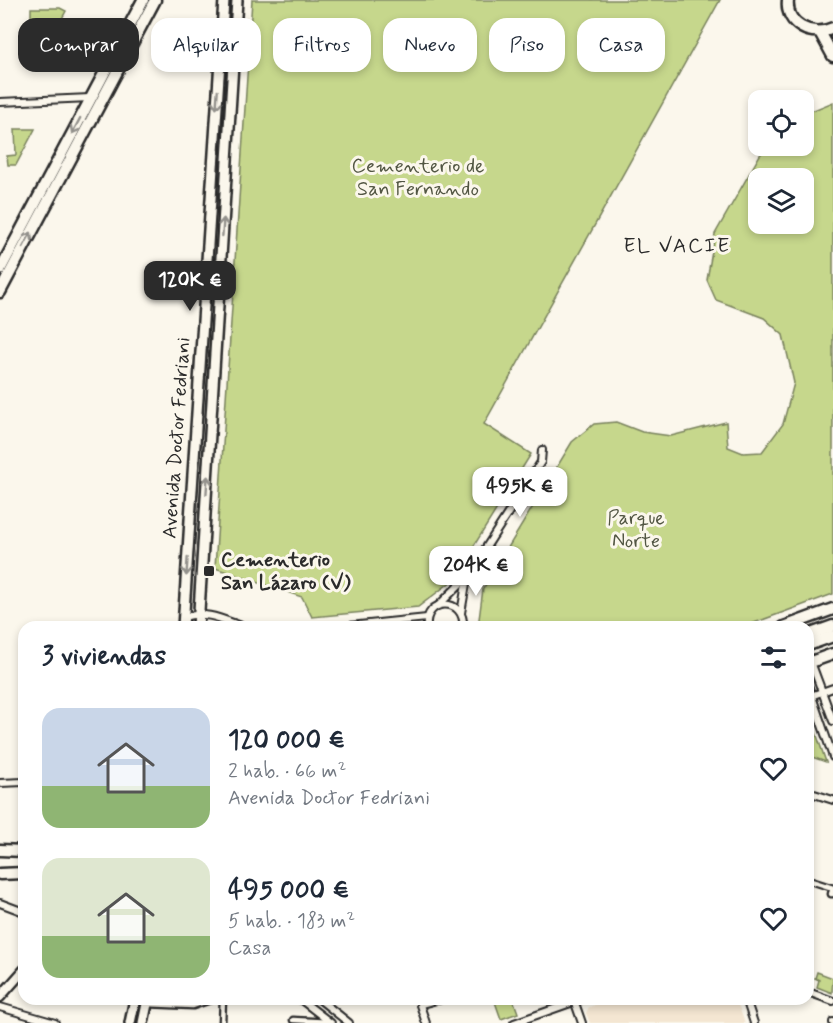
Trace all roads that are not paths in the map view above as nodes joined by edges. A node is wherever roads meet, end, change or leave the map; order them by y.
1 (143, 0) edge
2 (155, 0) edge
3 (224, 0) edge
4 (237, 0) edge
5 (788, 0) edge
6 (833, 28) edge
7 (820, 33) junction
8 (833, 56) edge
9 (91, 98) junction
10 (0, 102) edge
11 (0, 270) edge
12 (0, 292) edge
13 (542, 450) dead end
14 (467, 577) junction
15 (439, 605) junction
16 (833, 609) edge
17 (461, 613) junction
18 (199, 614) junction
19 (216, 617) junction
20 (427, 618) joint
21 (184, 621) edge
22 (186, 621) edge
23 (198, 621) edge
24 (217, 621) edge
25 (227, 621) edge
26 (398, 621) edge
27 (463, 621) edge
28 (800, 621) edge
29 (833, 626) edge
30 (814, 633) edge
31 (833, 636) edge
32 (814, 643) edge
33 (833, 654) edge
34 (814, 661) edge
35 (814, 672) edge
36 (833, 688) edge
37 (822, 692) junction
38 (814, 695) edge
39 (814, 707) edge
40 (833, 722) edge
41 (833, 757) edge
42 (18, 782) edge
43 (0, 783) edge
44 (814, 794) edge
45 (833, 800) edge
46 (0, 850) edge
47 (18, 851) edge
48 (18, 873) edge
49 (0, 874) edge
50 (814, 882) edge
51 (833, 894) edge
52 (0, 903) edge
53 (18, 910) edge
54 (18, 977) edge
55 (814, 994) edge
56 (0, 997) edge
57 (833, 1001) edge
58 (134, 1005) edge
59 (147, 1005) edge
60 (223, 1005) edge
61 (308, 1005) edge
62 (326, 1005) edge
63 (420, 1005) edge
64 (561, 1005) edge
65 (576, 1005) edge
66 (748, 1005) edge
67 (0, 1007) edge
68 (293, 1020) dead end
69 (331, 1022) edge
70 (55, 1023) edge
71 (130, 1023) edge
72 (143, 1023) edge
73 (222, 1023) edge
74 (349, 1023) edge
75 (426, 1023) edge
76 (514, 1023) edge
77 (582, 1023) edge
78 (754, 1023) edge

1 - 9 main road
12 -> 2 main road
3 -> 21 main road, Avenida Doctor Fedriani
18 -> 4 main road, Avenida Doctor Fedriani
5 - 7 main road
6 - 7 main road
7 - 8 main road
9 - 10 street
9 -> 11 main road
13 - 14 street
14 - 15 street
14 - 17 street
15 - 17 street
15 - 20 street
16 - 28 main road
17 - 27 street
18 - 19 street
18 - 22 street
18 - 23 main road, Avenida Doctor Fedriani
19 - 24 street
19 - 25 street
20 - 26 street
29 - 30 main road
31 - 32 main road
33 - 34 main road
35 - 37 street
36 - 37 street
37 - 38 street
37 - 40 street
39 - 41 street
42 - 43 street
44 - 45 street
46 - 47 main road
48 - 49 main road
50 - 51 street
52 - 53 street
54 - 56 street
55 - 57 street
58 - 71 main road
59 - 72 main road
60 - 73 street
61 - 69 street
62 - 74 street
63 - 75 street
64 - 76 street
65 - 77 street
66 - 78 street
67 - 70 street
68 - 69 street

